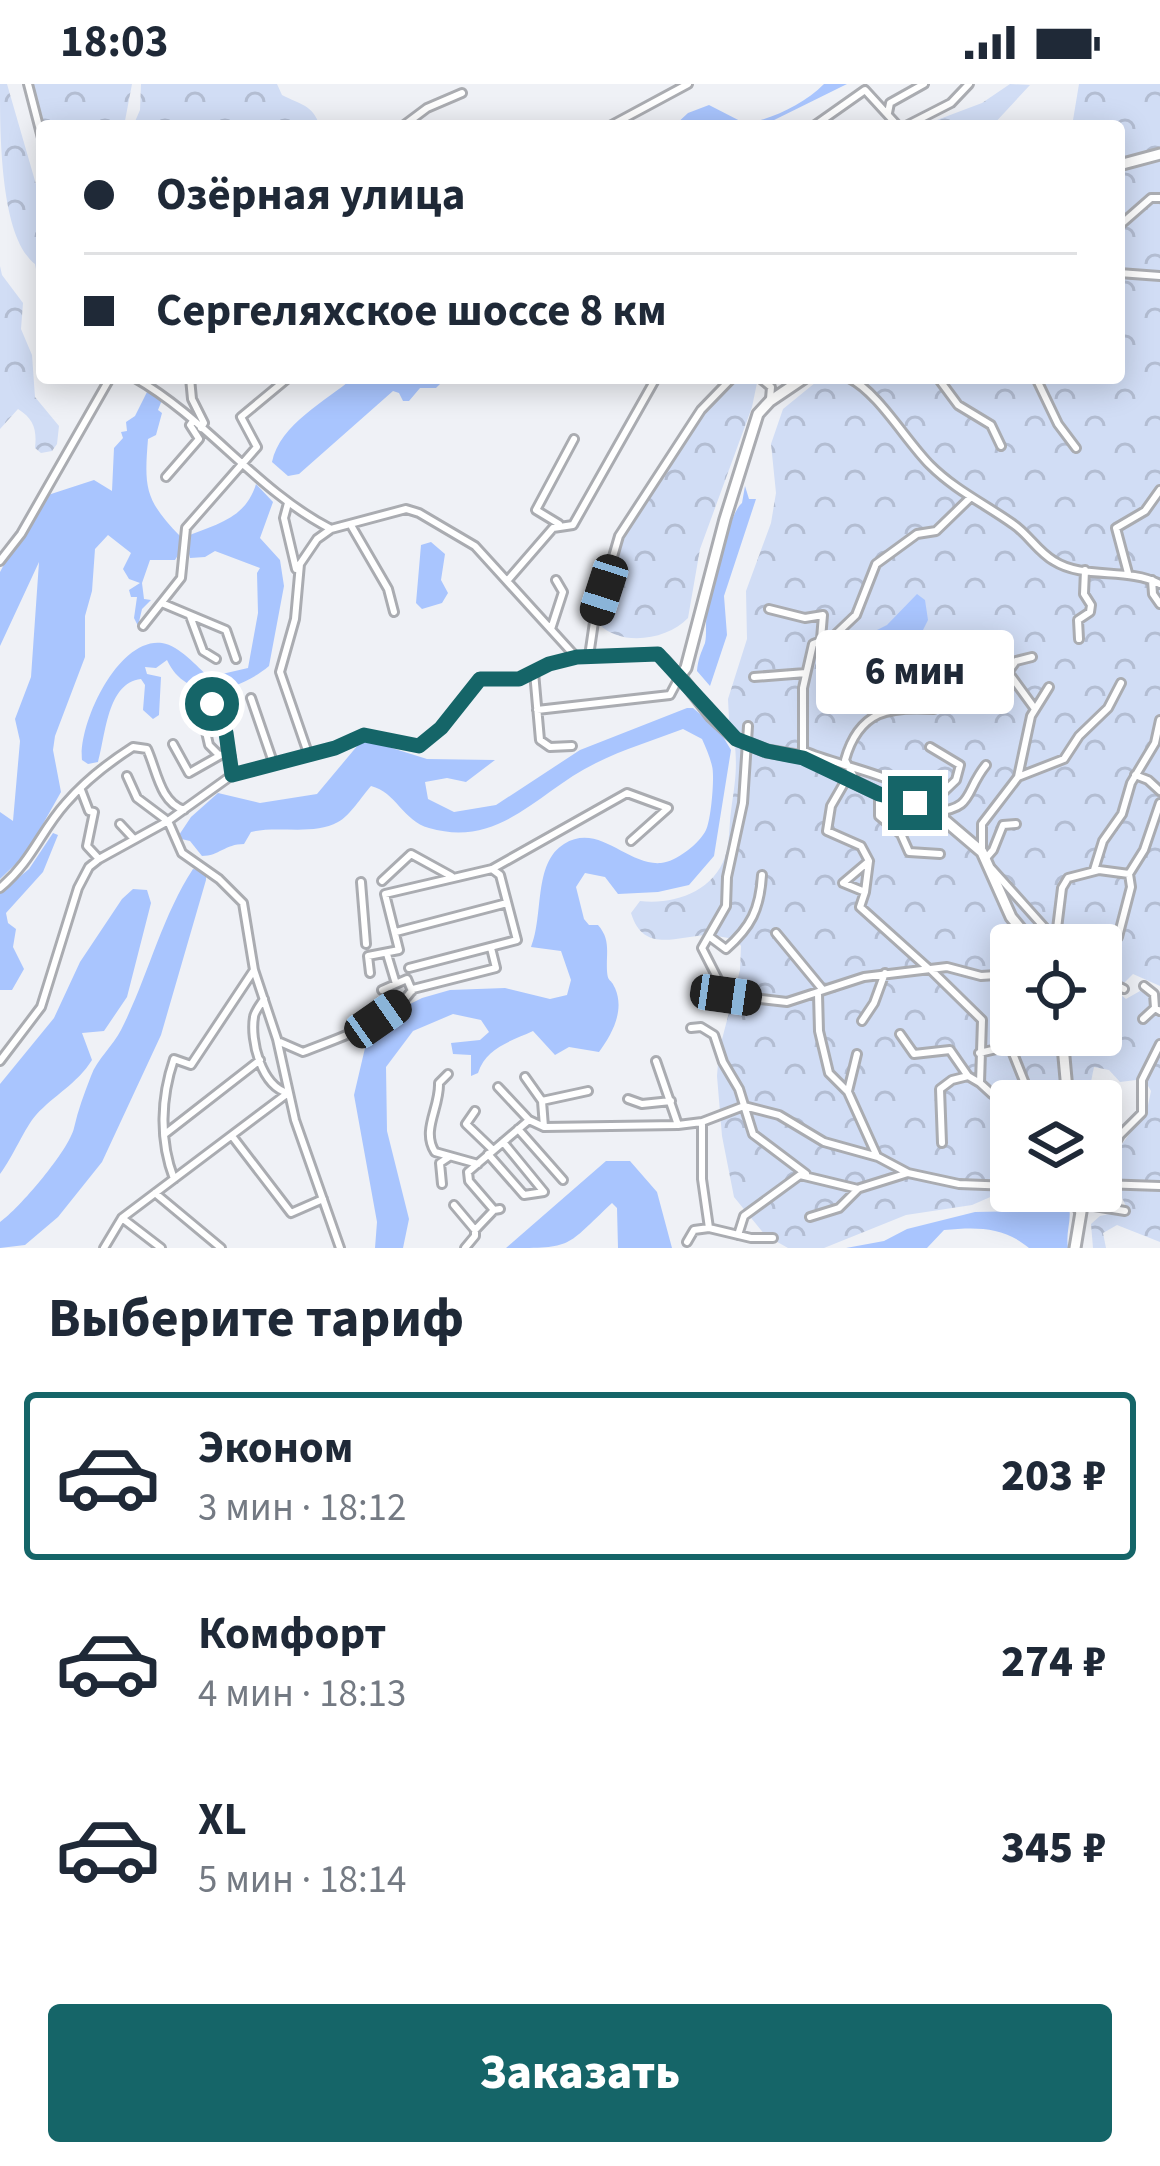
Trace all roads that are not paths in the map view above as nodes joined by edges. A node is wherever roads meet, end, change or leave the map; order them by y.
1 (28, 84) edge
2 (688, 84) edge
3 (924, 84) edge
4 (969, 84) edge
5 (462, 93) dead end
6 (888, 113) junction
7 (37, 120) edge
8 (411, 120) edge
9 (621, 120) edge
10 (824, 120) edge
11 (896, 120) edge
12 (915, 120) edge
13 (1160, 154) edge
14 (1125, 163) edge
15 (1160, 198) edge
16 (1125, 221) edge
17 (1125, 273) edge
18 (1160, 276) edge
19 (107, 384) edge
20 (145, 384) edge
21 (193, 384) edge
22 (281, 384) edge
23 (653, 384) edge
24 (726, 384) edge
25 (767, 384) edge
26 (795, 384) edge
27 (859, 384) edge
28 (942, 384) edge
29 (1039, 384) edge
30 (770, 401) junction
31 (193, 421) junction
32 (203, 426) junction
33 (574, 439) dead end
34 (1001, 446) dead end
35 (1076, 448) dead end
36 (243, 465) junction
37 (166, 477) dead end
38 (1160, 490) edge
39 (970, 498) junction
40 (288, 503) junction
41 (559, 524) junction
42 (352, 526) junction
43 (331, 530) junction
44 (0, 561) edge
45 (1084, 570) junction
46 (297, 572) junction
47 (1128, 573) junction
48 (556, 580) dead end
49 (507, 581) junction
50 (1156, 582) edge
51 (164, 604) junction
52 (1160, 604) edge
53 (769, 609) dead end
54 (394, 612) dead end
55 (190, 616) junction
56 (143, 626) dead end
57 (551, 628) junction
58 (1079, 638) dead end
59 (820, 639) junction
60 (908, 649) dead end
61 (590, 656) junction
62 (577, 657) junction
63 (1032, 657) dead end
64 (216, 659) dead end
65 (236, 659) dead end
66 (534, 672) junction
67 (806, 673) junction
68 (680, 676) junction
69 (754, 677) dead end
70 (1121, 683) dead end
71 (1049, 686) dead end
72 (251, 698) dead end
73 (1035, 709) junction
74 (537, 710) junction
75 (188, 712) dead end
76 (1160, 721) edge
77 (748, 726) dead end
78 (206, 732) dead end
79 (173, 743) dead end
80 (572, 746) dead end
81 (748, 746) junction
82 (930, 747) dead end
83 (222, 753) junction
84 (803, 754) junction
85 (309, 756) junction
86 (274, 765) junction
87 (986, 765) dead end
88 (848, 767) junction
89 (232, 775) junction
90 (1135, 775) junction
91 (127, 776) dead end
92 (1018, 777) junction
93 (852, 782) junction
94 (81, 790) junction
95 (1160, 791) edge
96 (879, 794) junction
97 (1160, 803) edge
98 (933, 808) junction
99 (184, 810) junction
100 (168, 821) junction
101 (120, 824) dead end
102 (1016, 824) dead end
103 (134, 838) junction
104 (631, 842) dead end
105 (940, 854) dead end
106 (99, 859) junction
107 (986, 859) junction
108 (869, 862) junction
109 (492, 868) junction
110 (1094, 870) junction
111 (1129, 874) junction
112 (762, 875) dead end
113 (453, 877) junction
114 (382, 881) dead end
115 (361, 883) dead end
116 (0, 888) edge
117 (865, 892) junction
118 (507, 903) junction
119 (1017, 924) edge
120 (1041, 924) edge
121 (1059, 924) edge
122 (1121, 924) edge
123 (396, 932) junction
124 (776, 932) dead end
125 (710, 937) junction
126 (366, 944) dead end
127 (491, 948) junction
128 (388, 954) junction
129 (409, 968) dead end
130 (254, 970) junction
131 (930, 970) junction
132 (885, 973) junction
133 (370, 974) dead end
134 (990, 975) edge
135 (396, 984) junction
136 (1144, 986) dead end
137 (382, 990) dead end
138 (412, 991) junction
139 (820, 992) junction
140 (264, 999) junction
141 (1157, 1010) edge
142 (269, 1016) junction
143 (1143, 1019) dead end
144 (862, 1021) dead end
145 (254, 1024) junction
146 (691, 1028) dead end
147 (900, 1034) dead end
148 (277, 1039) junction
149 (1160, 1044) edge
150 (979, 1053) junction
151 (857, 1054) dead end
152 (0, 1060) edge
153 (260, 1060) junction
154 (656, 1061) dead end
155 (448, 1074) dead end
156 (968, 1076) junction
157 (525, 1077) dead end
158 (1024, 1080) edge
159 (980, 1083) junction
160 (498, 1088) dead end
161 (990, 1089) edge
162 (588, 1091) dead end
163 (848, 1092) junction
164 (288, 1093) junction
165 (628, 1099) dead end
166 (542, 1101) junction
167 (672, 1101) junction
168 (744, 1106) junction
169 (475, 1111) dead end
170 (529, 1120) junction
171 (702, 1122) junction
172 (678, 1126) junction
173 (544, 1127) junction
174 (518, 1129) junction
175 (165, 1134) junction
176 (1122, 1135) edge
177 (232, 1136) junction
178 (503, 1142) junction
179 (943, 1143) dead end
180 (491, 1152) junction
181 (449, 1157) junction
182 (878, 1157) junction
183 (478, 1164) junction
184 (908, 1173) junction
185 (807, 1174) junction
186 (174, 1179) junction
187 (563, 1180) dead end
188 (442, 1184) dead end
189 (990, 1185) edge
190 (1122, 1185) edge
191 (1160, 1186) edge
192 (858, 1189) junction
193 (155, 1193) junction
194 (323, 1199) junction
195 (454, 1205) dead end
196 (1122, 1211) edge
197 (1125, 1211) dead end
198 (1078, 1212) edge
199 (1084, 1212) edge
200 (810, 1217) dead end
201 (122, 1218) junction
202 (1081, 1218) junction
203 (709, 1228) junction
204 (475, 1230) junction
205 (738, 1235) junction
206 (772, 1238) dead end
207 (687, 1242) dead end
208 (104, 1248) edge
209 (161, 1248) edge
210 (221, 1248) edge
211 (340, 1248) edge
212 (465, 1248) edge
213 (1076, 1248) edge

1 - 7 street
2 - 9 street
3 - 6 street
4 - 12 street
5 - 8 street
6 - 10 street
6 - 11 street
13 - 14 main road
15 - 16 street
17 - 18 street
19 - 44 street
20 - 31 street
21 - 32 street
22 - 36 street
23 - 41 street
24 - 61 street
25 - 30 street
26 - 30 main road
27 - 39 street
28 - 34 street
29 - 35 street
30 - 68 main road
31 - 32 street
31 - 37 street
32 - 36 street
33 - 41 street
36 - 40 street
36 - 51 street
38 - 47 street
39 - 45 street
39 - 59 street
40 - 43 street
40 - 46 street
41 - 49 street
42 - 43 street
42 - 49 street
42 - 54 street
43 - 46 street
45 - 47 street
45 - 58 street
46 - 85 street
47 - 50 street
48 - 57 street
49 - 57 street
50 - 52 street
51 - 55 street
51 - 56 street
53 - 59 street
55 - 64 street
55 - 65 street
57 - 62 street
59 - 67 street
60 - 88 street
61 - 62 street
61 - 68 street
62 - 66 street
63 - 73 street
66 - 74 street
66 - 85 street
67 - 69 street
67 - 84 street
68 - 74 street
68 - 81 main road
70 - 92 street
71 - 73 street
72 - 86 street
73 - 92 street
74 - 80 street
75 - 83 street
76 - 90 street
77 - 81 street
78 - 83 street
79 - 83 street
81 - 84 main road
81 - 125 street
82 - 98 street
83 - 89 street
84 - 88 street
84 - 93 main road
85 - 86 street
86 - 89 street
87 - 98 street
88 - 93 street
88 - 98 street
89 - 99 street
90 - 95 street
90 - 110 street
91 - 100 street
92 - 107 street
93 - 96 main road
93 - 108 street
94 - 99 street
94 - 106 street
94 - 116 street
96 - 98 main road
96 - 105 street
97 - 111 street
98 - 107 main road
99 - 100 street
100 - 103 street
100 - 130 street
101 - 103 street
102 - 107 street
103 - 106 street
104 - 109 street
106 - 152 street
107 - 119 main road
107 - 120 street
108 - 117 street
108 - 117 street
109 - 113 street
109 - 118 street
110 - 111 street
110 - 121 street
111 - 122 street
112 - 125 street
113 - 114 street
113 - 123 street
115 - 126 street
117 - 131 street
118 - 123 street
118 - 127 street
123 - 128 street
124 - 139 street
125 - 139 street
127 - 129 street
127 - 138 street
128 - 133 street
128 - 135 street
130 - 140 street
130 - 175 street
131 - 132 street
131 - 134 street
131 - 150 street
132 - 139 street
132 - 144 street
135 - 137 street
135 - 138 street
136 - 141 street
138 - 148 street
139 - 163 street
140 - 142 street
140 - 145 street
141 - 143 street
142 - 145 street
142 - 148 street
145 - 153 street
146 - 168 street
147 - 156 street
148 - 164 street
149 - 176 street
150 - 158 street
150 - 159 street
151 - 163 street
153 - 164 street
153 - 175 street
154 - 167 street
155 - 181 street
156 - 159 street
156 - 179 street
157 - 166 street
159 - 161 street
160 - 170 street
162 - 166 street
163 - 182 street
164 - 177 street
164 - 194 street
165 - 167 street
166 - 173 street
167 - 172 street
168 - 171 street
168 - 182 street
168 - 185 street
169 - 180 street
170 - 173 street
170 - 174 street
171 - 172 street
171 - 203 street
172 - 173 street
174 - 178 street
174 - 187 street
175 - 186 street
177 - 186 street
177 - 194 street
178 - 180 street
178 - 180 street
180 - 183 street
181 - 183 street
181 - 188 street
182 - 184 street
183 - 204 street
184 - 189 street
184 - 192 street
185 - 192 street
185 - 205 street
186 - 193 street
190 - 191 street
192 - 200 street
193 - 201 street
193 - 210 street
194 - 211 street
195 - 204 street
196 - 197 street
198 - 202 main road
199 - 202 street
201 - 208 street
201 - 209 street
202 - 213 main road
203 - 205 street
203 - 207 street
204 - 212 street
205 - 206 street

